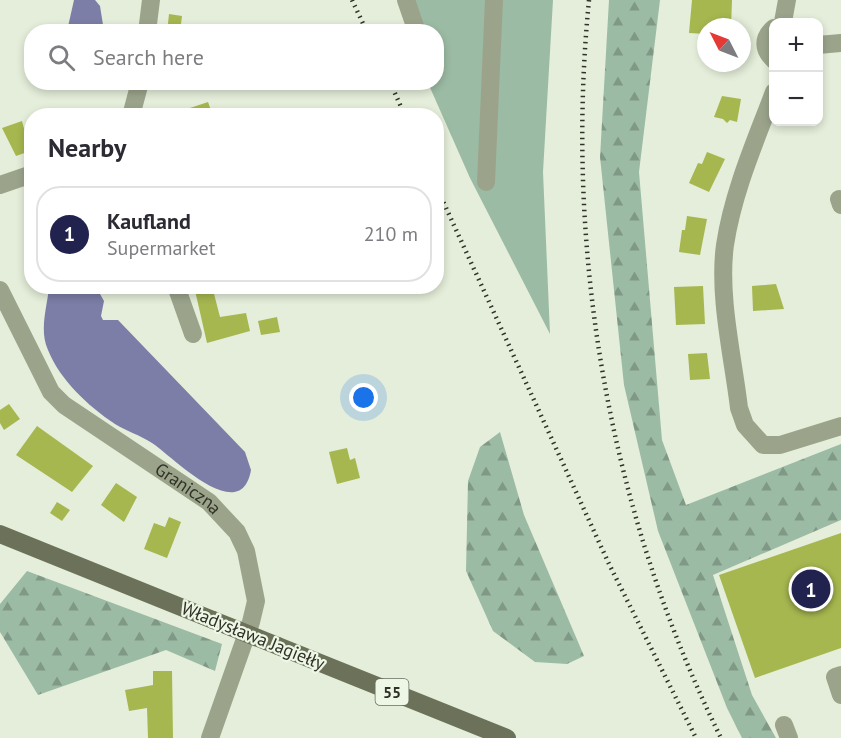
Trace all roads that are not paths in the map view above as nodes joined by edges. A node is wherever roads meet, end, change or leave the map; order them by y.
1 (151, 0) edge
2 (406, 0) edge
3 (494, 0) edge
4 (787, 0) edge
5 (784, 18) edge
6 (148, 24) edge
7 (414, 24) edge
8 (769, 34) edge
9 (841, 42) edge
10 (823, 44) edge
11 (769, 53) edge
12 (138, 90) edge
13 (769, 105) edge
14 (133, 108) edge
15 (24, 177) edge
16 (486, 182) dead end
17 (0, 185) edge
18 (0, 290) edge
19 (179, 294) edge
20 (193, 334) dead end
21 (841, 426) edge
22 (0, 534) edge
23 (841, 675) edge
24 (841, 695) edge
25 (210, 738) edge
26 (507, 738) edge

1 - 6 street
2 - 7 street
3 - 16 street
4 - 5 street
8 - 11 street
9 - 10 street
12 - 14 street
13 - 21 street
15 - 17 street
18 - 25 street, Graniczna
19 - 20 street
22 - 26 main road, Władysława Jagiełły / 55, bridge
23 - 24 street

